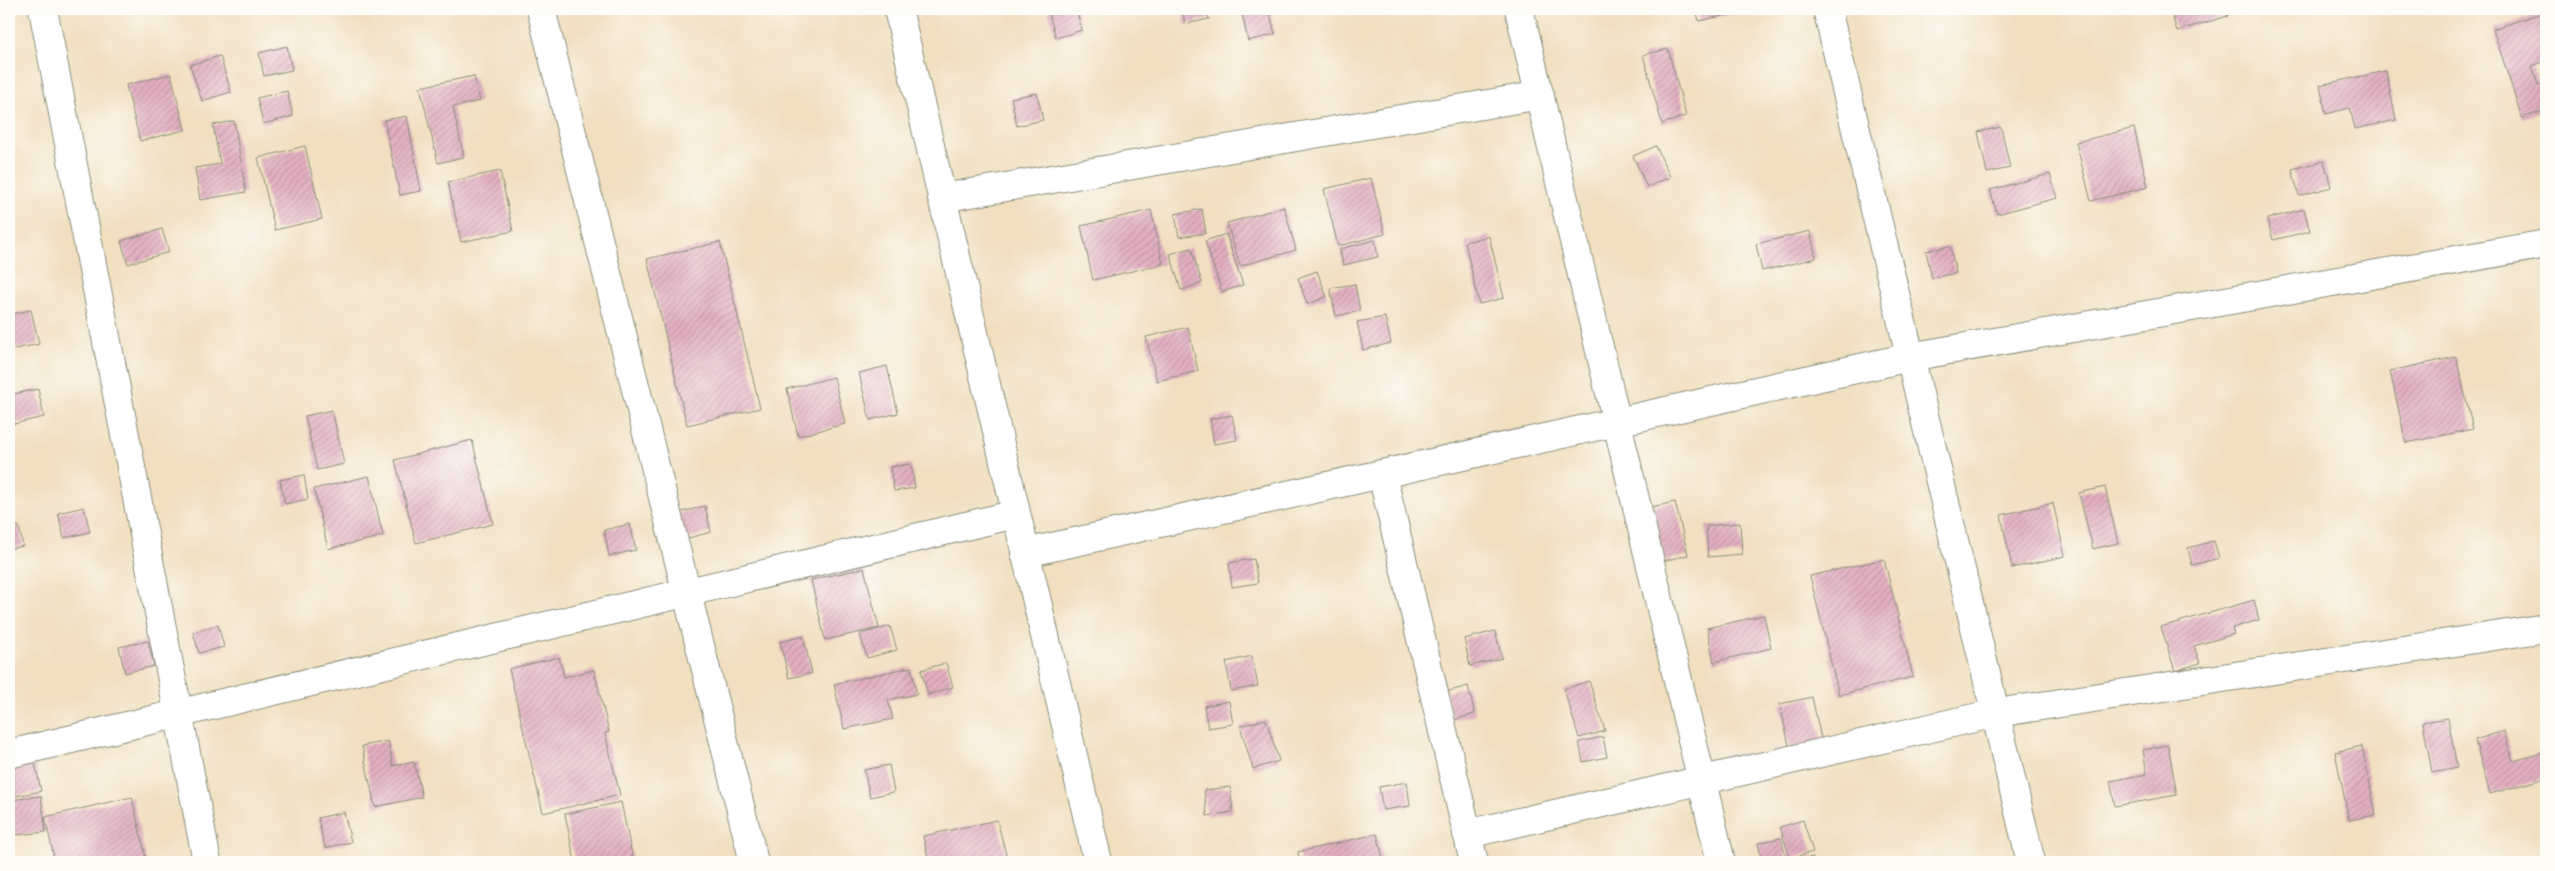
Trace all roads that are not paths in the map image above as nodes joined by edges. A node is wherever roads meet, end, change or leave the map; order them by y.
1 (43, 9) edge
2 (541, 9) edge
3 (898, 9) edge
4 (1519, 9) edge
5 (1826, 9) edge
6 (1540, 95) junction
7 (942, 198) junction
8 (2546, 244) edge
9 (1910, 357) junction
10 (1617, 422) junction
11 (1382, 474) junction
12 (1016, 514) junction
13 (1025, 553) junction
14 (686, 593) junction
15 (2546, 628) edge
16 (1996, 713) junction
17 (178, 714) junction
18 (9, 754) edge
19 (1702, 780) junction
20 (1467, 834) junction
21 (207, 862) edge
22 (754, 862) edge
23 (1098, 862) edge
24 (1474, 862) edge
25 (1721, 862) edge
26 (2032, 862) edge

1 - 17 street
2 - 14 street
3 - 7 street
4 - 6 street
5 - 9 street
6 - 7 street
6 - 10 street
7 - 12 street
8 - 9 street
9 - 10 street
9 - 16 street
10 - 11 street
10 - 19 street
11 - 13 street
11 - 20 street
12 - 13 street
12 - 14 street
13 - 23 street
14 - 17 street
14 - 22 street
15 - 16 street
16 - 19 street
16 - 26 street
17 - 18 street
17 - 21 street
19 - 20 street
19 - 25 street
20 - 24 street

